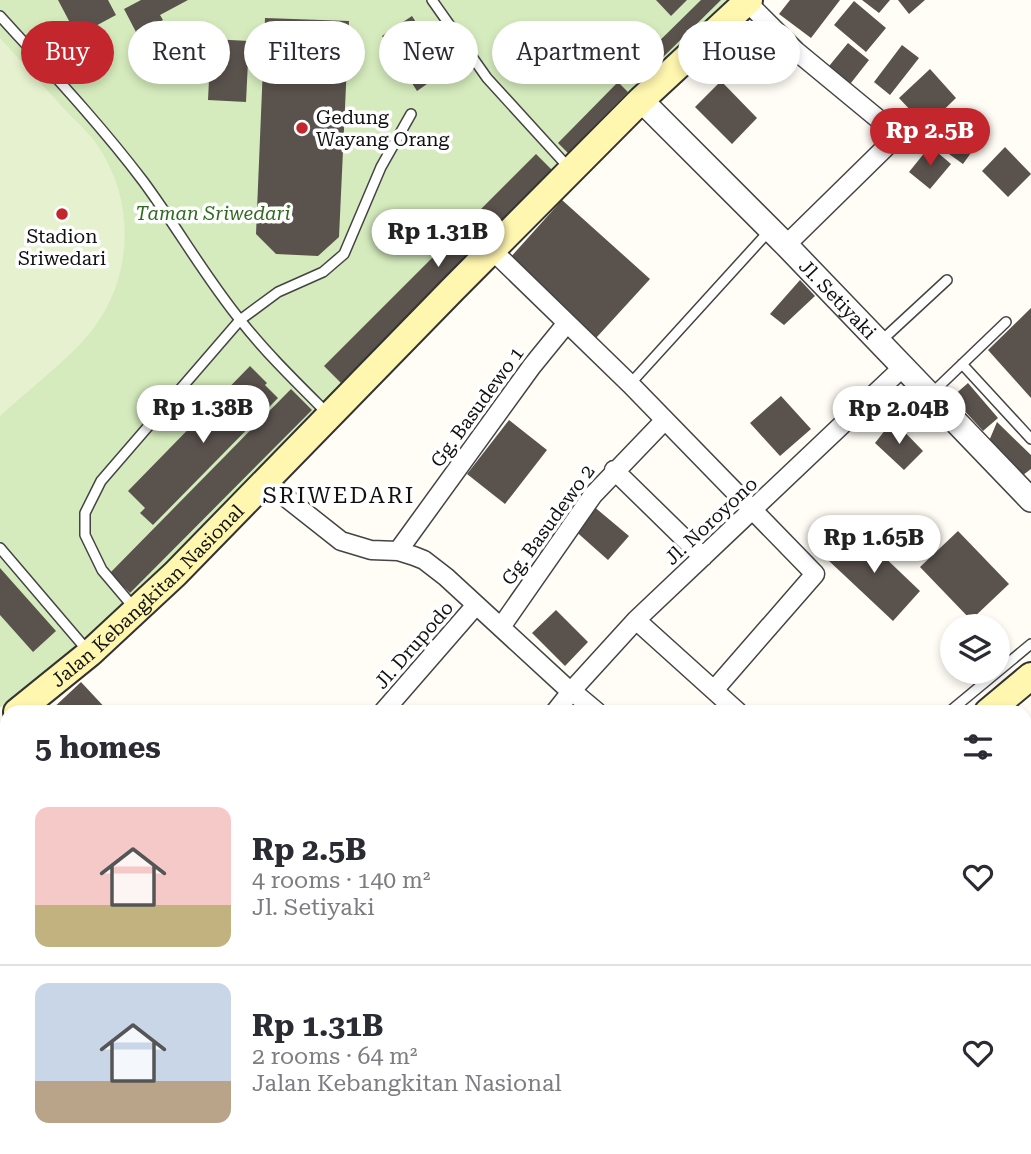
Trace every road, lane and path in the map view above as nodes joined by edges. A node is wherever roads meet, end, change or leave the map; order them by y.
1 (432, 0) edge
2 (748, 1) edge
3 (0, 16) edge
4 (641, 100) junction
5 (411, 114) dead end
6 (571, 170) junction
7 (779, 237) junction
8 (492, 250) junction
9 (947, 280) dead end
10 (240, 320) junction
11 (1006, 322) dead end
12 (567, 323) junction
13 (880, 342) junction
14 (962, 364) junction
15 (903, 367) junction
16 (629, 384) junction
17 (930, 395) junction
18 (329, 415) junction
19 (664, 421) junction
20 (1031, 439) edge
21 (614, 470) junction
22 (265, 481) junction
23 (1030, 496) edge
24 (752, 512) junction
25 (0, 548) edge
26 (398, 551) junction
27 (703, 557) junction
28 (476, 605) junction
29 (136, 611) junction
30 (636, 620) junction
31 (501, 627) junction
32 (1031, 644) edge
33 (90, 653) junction
34 (1031, 677) edge
35 (714, 690) junction
36 (572, 692) junction
37 (26, 705) edge
38 (389, 705) edge
39 (561, 705) edge
40 (588, 705) edge
41 (730, 705) edge
42 (957, 705) edge
43 (997, 705) edge

1 - 6 lane
2 - 4 main road, Jalan Kebangkitan Nasional
2 - 7 street
3 - 10 lane
4 - 6 main road, Jalan Kebangkitan Nasional
4 - 7 street, Jl. Setiyaki
5 - 10 lane
6 - 8 main road, Jalan Kebangkitan Nasional
7 - 13 street, Jl. Setiyaki
7 - 16 lane
8 - 12 street
8 - 18 main road, Jalan Kebangkitan Nasional
9 - 13 lane
10 - 18 lane
10 - 29 lane
11 - 14 lane
12 - 16 street
12 - 26 street, Gg. Basudewo 1
13 - 15 street, Jl. Setiyaki
14 - 17 lane
14 - 20 lane
15 - 17 street, Jl. Setiyaki
15 - 24 street, Jl. Noroyono
16 - 19 street
17 - 23 street, Jl. Setiyaki
18 - 22 main road, Jalan Kebangkitan Nasional
19 - 21 street, Gg. Basudewo 2
19 - 24 street
21 - 27 street
21 - 31 street, Gg. Basudewo 2
22 - 26 street
22 - 29 main road, Jalan Kebangkitan Nasional
24 - 27 street, Jl. Noroyono
24 - 35 street
25 - 33 lane
26 - 28 street
27 - 30 street, Jl. Noroyono
28 - 31 street
28 - 38 street, Jl. Drupodo
29 - 33 main road, Jalan Kebangkitan Nasional
30 - 35 street
30 - 36 street, Jl. Noroyono
31 - 36 street
32 - 42 lane
33 - 37 main road, Jalan Kebangkitan Nasional
34 - 43 main road
35 - 41 street
36 - 39 street, Jl. Noroyono
36 - 40 street

